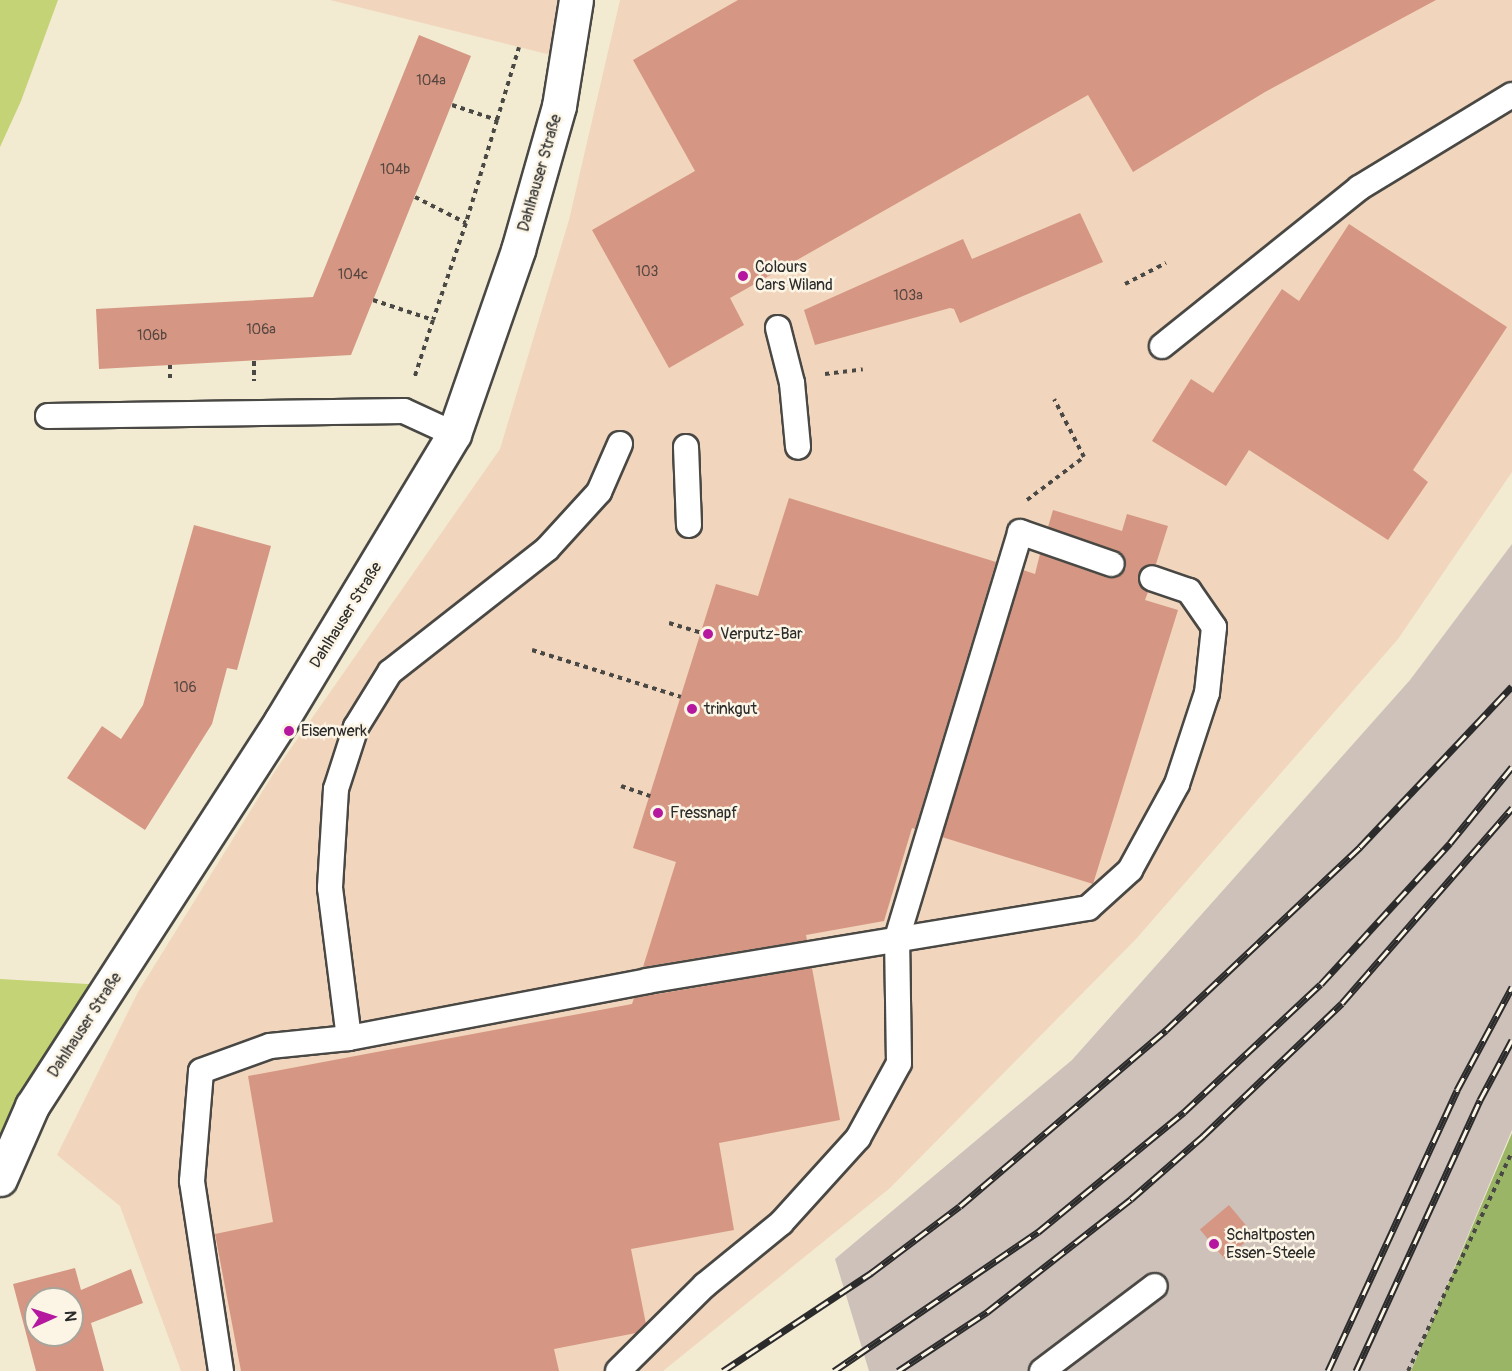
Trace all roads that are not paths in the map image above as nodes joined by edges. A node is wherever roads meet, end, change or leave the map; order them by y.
1 (576, 0) edge
2 (1512, 95) edge
3 (778, 328) dead end
4 (1162, 346) dead end
5 (48, 416) dead end
6 (454, 434) junction
7 (620, 444) dead end
8 (686, 447) dead end
9 (798, 447) dead end
10 (689, 525) dead end
11 (1112, 564) dead end
12 (1152, 578) dead end
13 (897, 938) junction
14 (349, 1038) junction
15 (0, 1179) edge
16 (1155, 1286) dead end
17 (221, 1371) edge
18 (618, 1371) edge
19 (1042, 1371) edge

1 - 6 street, Dahlhauser Straße
2 - 4 lane
3 - 9 lane
5 - 6 lane
6 - 15 street, Dahlhauser Straße
7 - 14 lane
8 - 10 lane
11 - 13 lane
12 - 13 lane
13 - 14 lane
13 - 18 lane
14 - 17 lane
16 - 19 lane

